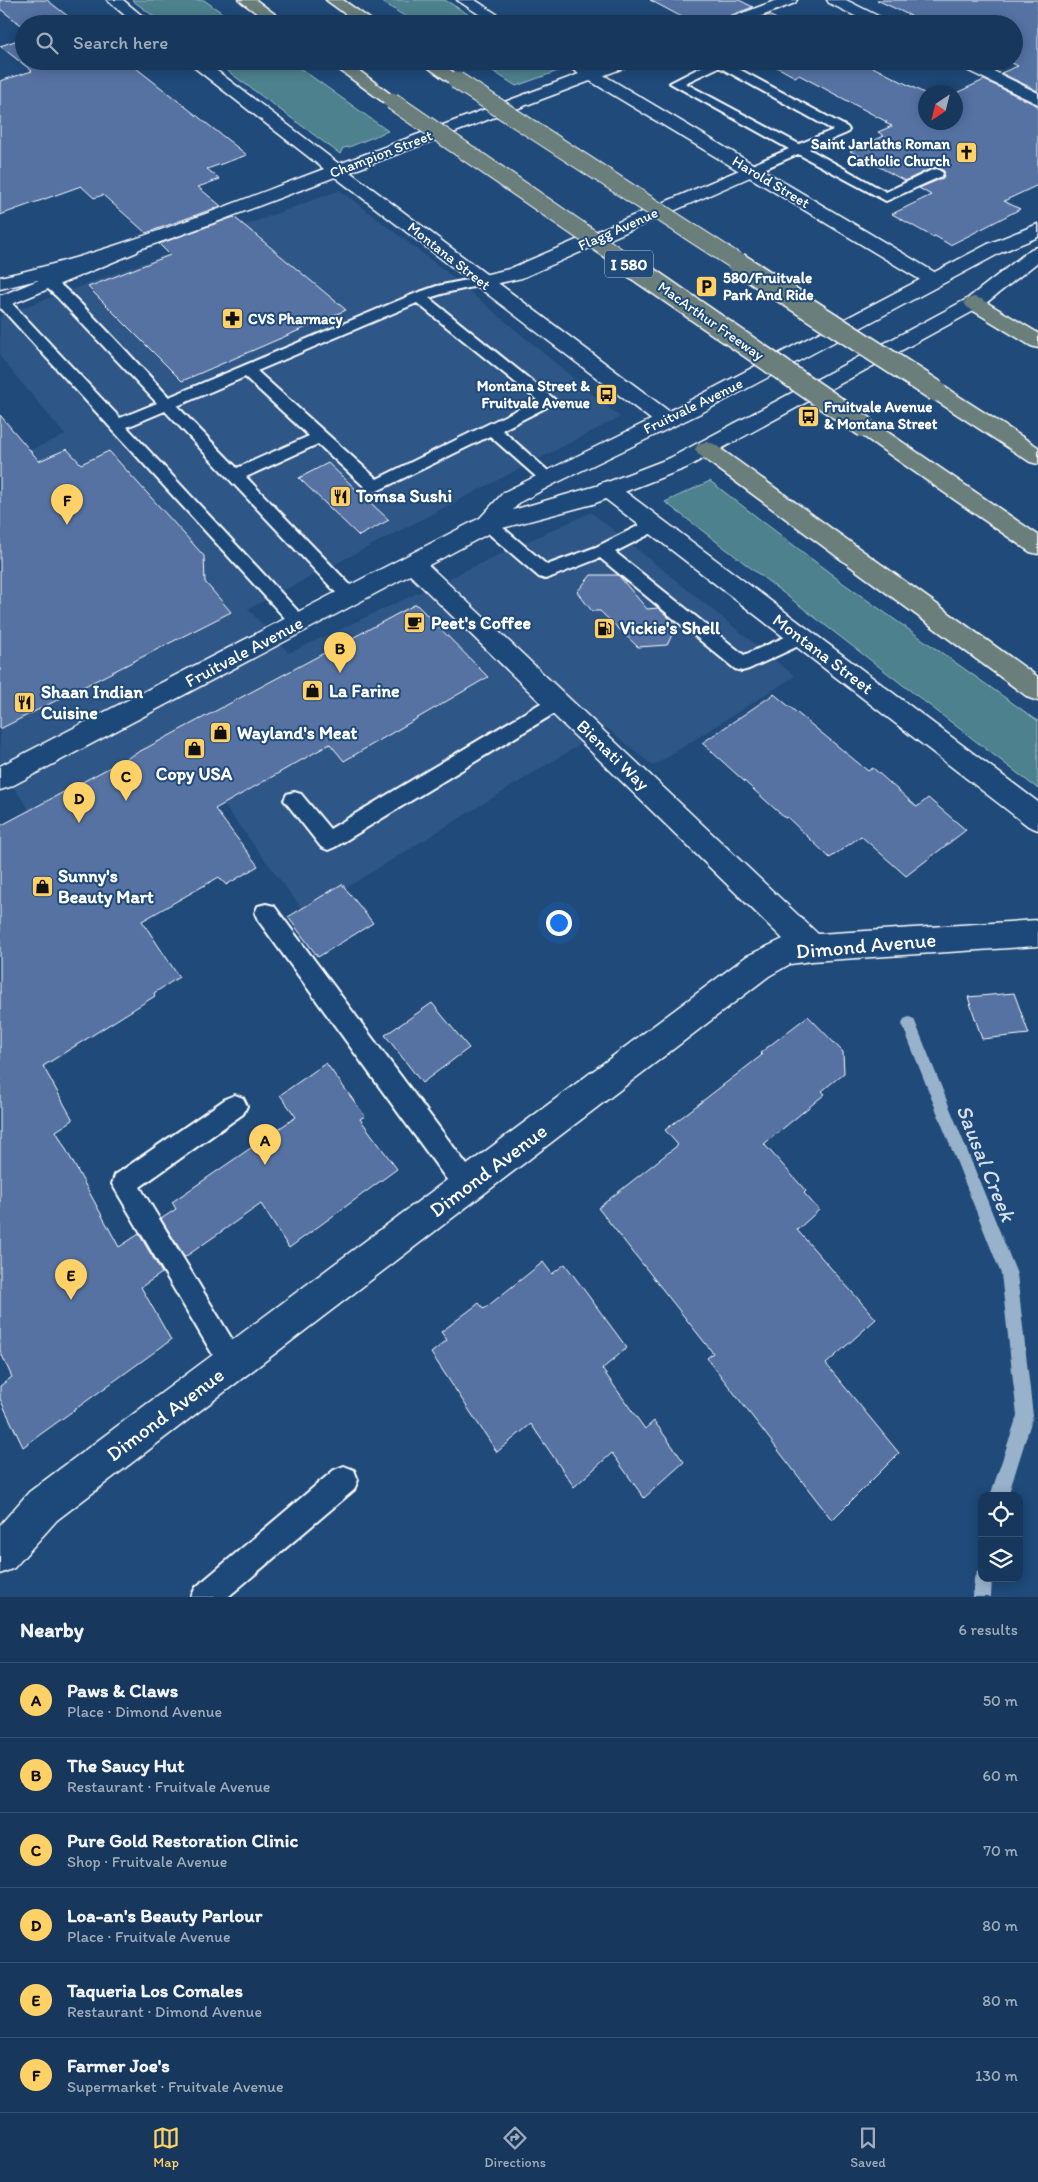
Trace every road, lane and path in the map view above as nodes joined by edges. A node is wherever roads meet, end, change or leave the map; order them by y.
1 (114, 0) edge
2 (246, 0) edge
3 (333, 0) edge
4 (464, 0) edge
5 (790, 0) edge
6 (834, 0) edge
7 (133, 15) edge
8 (268, 15) edge
9 (356, 15) edge
10 (489, 15) edge
11 (751, 15) edge
12 (865, 15) edge
13 (206, 70) edge
14 (348, 70) edge
15 (441, 70) edge
16 (583, 70) edge
17 (604, 70) edge
18 (704, 70) edge
19 (732, 70) edge
20 (978, 70) edge
21 (591, 75) junction
22 (1038, 99) edge
23 (799, 149) junction
24 (337, 170) junction
25 (751, 170) junction
26 (937, 173) dead end
27 (1038, 230) edge
28 (1038, 254) edge
29 (45, 279) junction
30 (482, 281) junction
31 (954, 292) junction
32 (1, 297) edge
33 (419, 297) junction
34 (1038, 342) edge
35 (247, 370) junction
36 (168, 404) junction
37 (118, 425) junction
38 (491, 429) junction
39 (686, 434) junction
40 (320, 437) junction
41 (613, 446) junction
42 (1038, 457) edge
43 (236, 475) junction
44 (548, 478) junction
45 (607, 490) junction
46 (488, 524) junction
47 (654, 525) junction
48 (1038, 546) edge
49 (602, 551) junction
50 (413, 564) junction
51 (350, 596) junction
52 (300, 623) junction
53 (801, 637) junction
54 (1038, 691) edge
55 (558, 702) junction
56 (0, 779) edge
57 (294, 800) dead end
58 (1038, 818) edge
59 (266, 913) dead end
60 (1032, 928) edge
61 (812, 948) junction
62 (235, 1106) dead end
63 (467, 1186) junction
64 (232, 1363) junction
65 (344, 1480) dead end
66 (0, 1554) edge
67 (206, 1597) edge

1 - 7 street
2 - 8 highway
3 - 9 highway
4 - 10 street
5 - 11 street
6 - 12 street
13 - 24 street, Montana Street
14 - 48 highway, MacArthur Freeway / I 580, bridge
15 - 42 highway, bridge
16 - 21 street, Harold Street
17 - 21 street, Champion Street
18 - 23 lane
19 - 23 lane
20 - 22 street
21 - 24 street, Champion Street
21 - 25 street, Harold Street
23 - 25 lane
23 - 26 lane
24 - 29 street, Champion Street
24 - 30 street, Montana Street
25 - 30 street, Flagg Avenue
25 - 31 street, Harold Street
27 - 31 street, Fruitvale Avenue
28 - 31 street, Fruitvale Avenue
29 - 32 street, Champion Street
29 - 36 lane
30 - 33 lane
30 - 39 street, Montana Street
31 - 34 highway
31 - 39 street, Fruitvale Avenue
31 - 39 street, Fruitvale Avenue
32 - 37 lane
33 - 35 lane
33 - 38 lane
35 - 36 lane
35 - 40 lane
36 - 37 lane
36 - 43 lane
37 - 52 lane
38 - 40 lane
38 - 44 lane
39 - 41 street, Fruitvale Avenue
39 - 45 street, Fruitvale Avenue
39 - 54 highway
40 - 43 lane
41 - 44 street, Fruitvale Avenue
41 - 45 street
43 - 51 lane
44 - 46 street, Fruitvale Avenue
45 - 46 street, Fruitvale Avenue
45 - 47 street, Montana Street
46 - 49 lane
46 - 50 street, Fruitvale Avenue
47 - 49 lane
47 - 53 street, Montana Street
49 - 53 lane
50 - 51 street, Fruitvale Avenue
50 - 55 street, Bienati Way
51 - 52 street, Fruitvale Avenue
52 - 56 street, Fruitvale Avenue
53 - 58 street, Montana Street
55 - 57 lane
55 - 61 street, Bienati Way
59 - 63 lane
60 - 61 street, Dimond Avenue
61 - 63 street, Dimond Avenue
62 - 64 lane
63 - 64 street, Dimond Avenue
64 - 66 street, Dimond Avenue
65 - 67 lane

